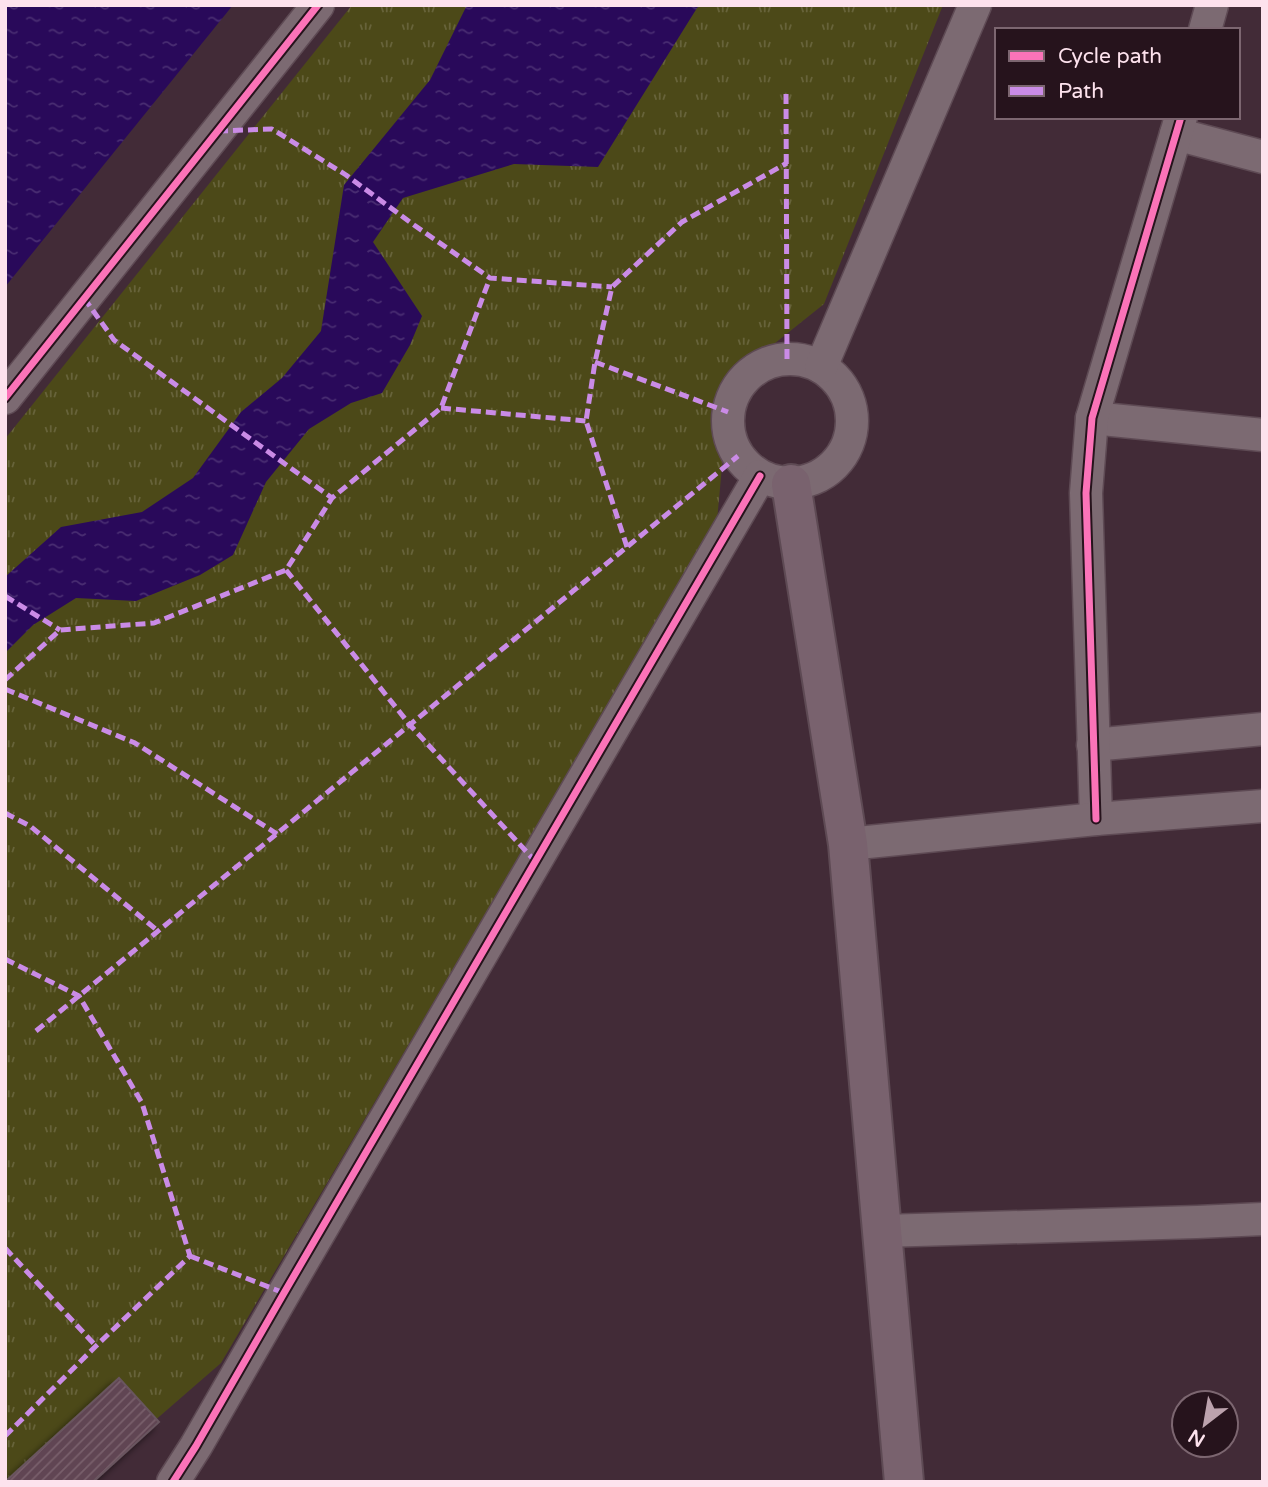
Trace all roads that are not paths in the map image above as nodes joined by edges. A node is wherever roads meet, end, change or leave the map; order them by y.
1 (318, 5) edge
2 (975, 5) edge
3 (1212, 5) edge
4 (1206, 28) edge
5 (1179, 126) edge
6 (1263, 157) edge
7 (821, 366) junction
8 (5, 398) edge
9 (1092, 418) junction
10 (1263, 435) edge
11 (775, 480) junction
12 (1263, 729) edge
13 (1093, 746) junction
14 (1263, 806) edge
15 (1096, 819) junction
16 (848, 844) junction
17 (1263, 1219) edge
18 (882, 1231) junction
19 (173, 1482) edge
20 (904, 1482) edge

1 - 8 street
2 - 7 street
3 - 4 street
5 - 6 street
5 - 9 street
7 - 11 street
7 - 11 street
9 - 10 street
9 - 13 street
11 - 16 main road
11 - 19 street
12 - 13 street
13 - 15 street
14 - 15 street
15 - 16 street
16 - 18 main road
17 - 18 street
18 - 20 main road

